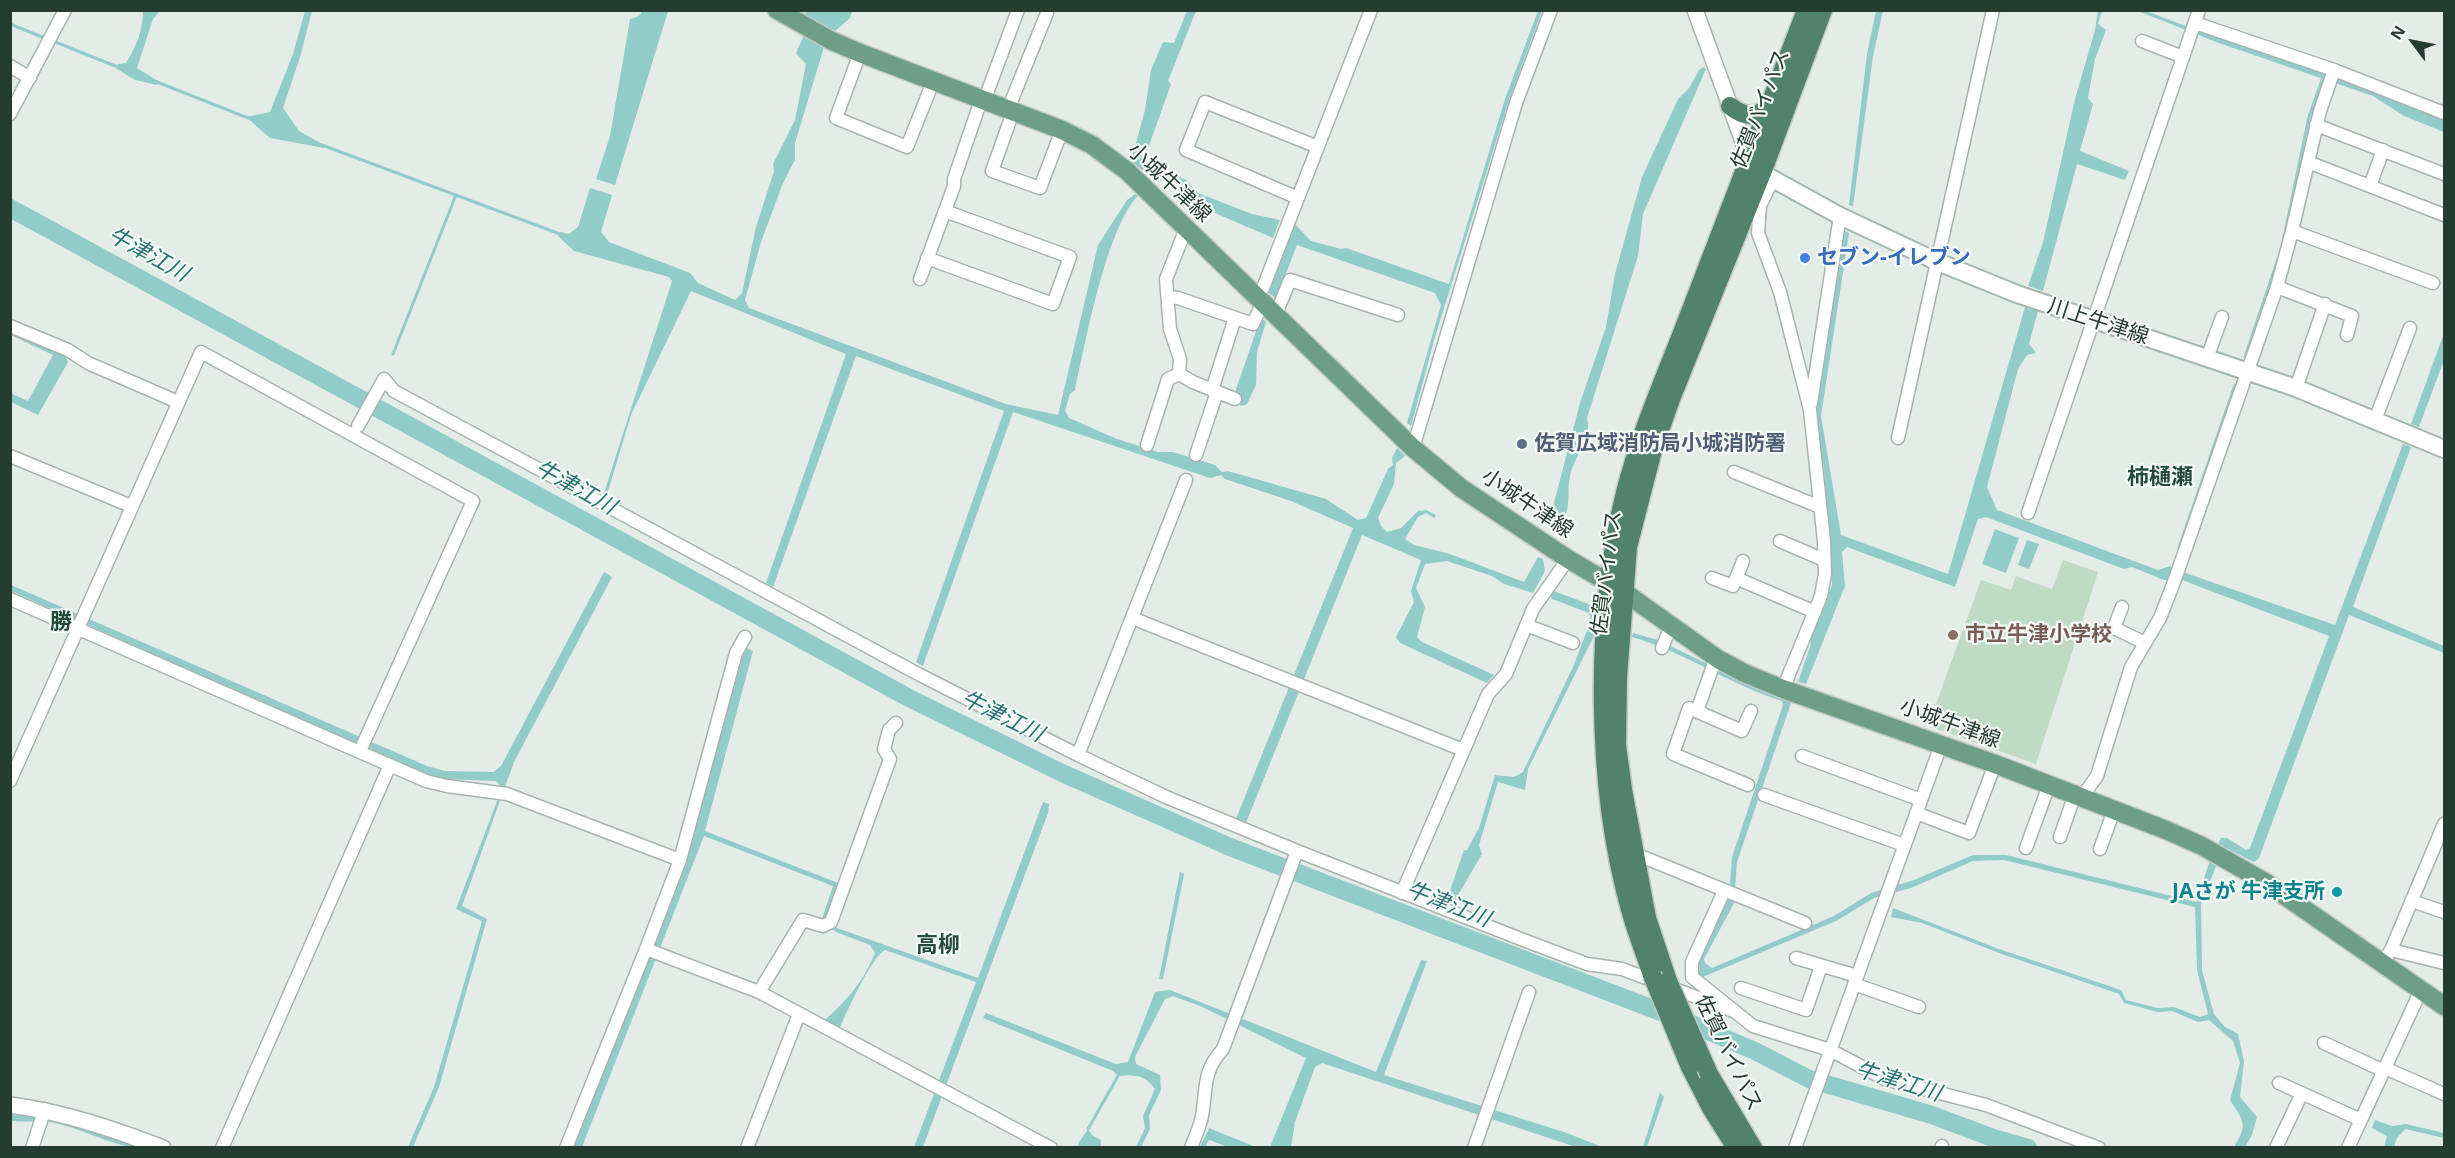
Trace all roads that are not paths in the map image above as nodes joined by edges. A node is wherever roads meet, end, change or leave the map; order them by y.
1 (65, 10) edge
2 (777, 10) edge
3 (1018, 10) edge
4 (1371, 10) edge
5 (1551, 10) edge
6 (1695, 10) edge
7 (1806, 10) edge
8 (1823, 10) edge
9 (1993, 10) edge
10 (2199, 10) edge
11 (1047, 13) dead end
12 (2193, 29) junction
13 (2142, 41) dead end
14 (860, 53) junction
15 (2183, 57) junction
16 (10, 66) edge
17 (2334, 70) junction
18 (30, 78) junction
19 (933, 82) junction
20 (984, 101) junction
21 (1730, 106) junction
22 (1768, 108) junction
23 (1013, 112) junction
24 (2445, 113) edge
25 (10, 114) edge
26 (2316, 125) junction
27 (1062, 130) junction
28 (1317, 147) junction
29 (2383, 150) junction
30 (1749, 158) junction
31 (2308, 162) junction
32 (2445, 174) edge
33 (1767, 176) junction
34 (2370, 186) junction
35 (1298, 198) junction
36 (945, 211) junction
37 (2445, 215) edge
38 (1840, 216) junction
39 (1188, 230) junction
40 (2292, 231) junction
41 (927, 258) junction
42 (1938, 262) junction
43 (920, 279) dead end
44 (2433, 283) dead end
45 (2277, 287) junction
46 (1168, 297) junction
47 (2325, 304) junction
48 (1265, 306) junction
49 (1398, 315) dead end
50 (2222, 317) dead end
51 (1235, 318) junction
52 (2092, 320) junction
53 (10, 326) edge
54 (2410, 328) dead end
55 (2347, 335) dead end
56 (2207, 358) junction
57 (2247, 371) junction
58 (1179, 374) junction
59 (2296, 388) junction
60 (1215, 391) junction
61 (1234, 399) dead end
62 (178, 402) junction
63 (1810, 411) junction
64 (2375, 420) junction
65 (358, 426) junction
66 (338, 428) junction
67 (1898, 438) dead end
68 (1147, 445) dead end
69 (375, 448) junction
70 (1413, 448) junction
71 (2445, 449) edge
72 (1196, 455) dead end
73 (10, 456) edge
74 (1734, 472) dead end
75 (1186, 480) dead end
76 (131, 507) junction
77 (1820, 507) junction
78 (2028, 513) dead end
79 (1780, 541) dead end
80 (1568, 559) junction
81 (1824, 560) junction
82 (1743, 561) dead end
83 (1712, 578) dead end
84 (1736, 578) junction
85 (1616, 588) junction
86 (10, 599) edge
87 (2122, 607) dead end
88 (1815, 612) junction
89 (1132, 618) junction
90 (1526, 625) junction
91 (78, 629) junction
92 (745, 637) dead end
93 (1573, 643) dead end
94 (2145, 644) junction
95 (1714, 666) junction
96 (1783, 689) junction
97 (1697, 711) junction
98 (1751, 711) dead end
99 (896, 723) dead end
100 (1941, 745) junction
101 (1463, 750) junction
102 (360, 751) junction
103 (1078, 755) junction
104 (1802, 756) dead end
105 (1995, 764) junction
106 (390, 765) junction
107 (10, 781) edge
108 (1748, 785) dead end
109 (2049, 785) junction
110 (1764, 795) dead end
111 (2078, 796) junction
112 (1921, 800) junction
113 (2114, 810) junction
114 (1916, 813) junction
115 (2445, 824) edge
116 (2060, 837) dead end
117 (1904, 845) junction
118 (2440, 846) edge
119 (2026, 848) dead end
120 (2100, 849) dead end
121 (1297, 851) junction
122 (1635, 858) junction
123 (680, 860) junction
124 (1724, 891) junction
125 (1402, 893) junction
126 (2412, 900) junction
127 (2445, 912) edge
128 (1805, 923) dead end
129 (646, 949) junction
130 (2387, 957) junction
131 (1796, 958) dead end
132 (2445, 963) edge
133 (1821, 966) junction
134 (1660, 978) junction
135 (1855, 980) junction
136 (1741, 988) dead end
137 (2421, 990) junction
138 (759, 992) junction
139 (1529, 992) dead end
140 (2445, 1006) edge
141 (1919, 1007) dead end
142 (1733, 1011) junction
143 (799, 1014) junction
144 (2324, 1043) dead end
145 (1829, 1054) junction
146 (2384, 1069) junction
147 (2279, 1083) dead end
148 (2302, 1093) junction
149 (2445, 1094) edge
150 (10, 1105) edge
151 (45, 1109) junction
152 (2361, 1120) junction
153 (32, 1148) edge
154 (163, 1148) edge
155 (222, 1148) edge
156 (566, 1148) edge
157 (747, 1148) edge
158 (1050, 1148) edge
159 (1191, 1148) edge
160 (1474, 1148) edge
161 (1736, 1148) edge
162 (1753, 1148) edge
163 (1795, 1148) edge
164 (2099, 1148) edge
165 (2276, 1148) edge
166 (2348, 1148) edge

1 - 18 street
2 - 14 main road, 小城牛津線
3 - 20 street
4 - 28 street
5 - 70 street
6 - 21 street
7 - 22 highway, 佐賀バイパス
8 - 33 highway, 佐賀バイパス
9 - 42 street
10 - 12 street
11 - 23 street
12 - 15 street
12 - 17 street
13 - 15 street
14 - 19 main road, 小城牛津線
14 - 19 street
15 - 52 street
16 - 18 street
17 - 24 street
17 - 26 street
18 - 25 street
19 - 20 main road, 小城牛津線
20 - 23 main road, 小城牛津線
20 - 36 street
21 - 22 highway
21 - 30 street
22 - 30 highway, 佐賀バイパス
23 - 27 main road, 小城牛津線
23 - 27 street
26 - 29 street
26 - 31 street
27 - 39 main road, 小城牛津線
28 - 35 street
28 - 35 street
29 - 32 street
29 - 34 street
30 - 33 street
30 - 85 highway, 佐賀バイパス
31 - 34 street
31 - 40 street
33 - 38 main road, 川上牛津線
33 - 63 street
33 - 85 highway, 佐賀バイパス
34 - 37 street
35 - 48 street
36 - 41 street
36 - 41 street
38 - 42 main road, 川上牛津線
38 - 63 street
39 - 46 street
39 - 48 main road, 小城牛津線
40 - 44 street
40 - 45 street
41 - 43 street
42 - 52 main road, 川上牛津線
42 - 67 street
45 - 47 street
45 - 57 street
46 - 51 street
46 - 58 street
47 - 55 street
47 - 59 street
48 - 49 street
48 - 51 street
48 - 70 main road, 小城牛津線
50 - 56 street
51 - 60 street
52 - 56 main road, 川上牛津線
52 - 78 street
53 - 62 street
54 - 64 street
56 - 57 main road, 川上牛津線
57 - 59 main road, 川上牛津線
57 - 94 street
58 - 60 street
58 - 68 street
59 - 64 main road, 川上牛津線
60 - 61 street
60 - 72 street
62 - 66 street
62 - 76 street
63 - 77 street
64 - 71 main road, 川上牛津線
65 - 66 street
65 - 69 street
65 - 103 street
66 - 69 street
69 - 102 street
70 - 80 main road, 小城牛津線
73 - 76 street
74 - 77 street
75 - 89 street
76 - 91 street
77 - 81 street
79 - 81 street
80 - 85 main road, 小城牛津線
80 - 90 street
81 - 88 street
82 - 84 street
83 - 84 street
84 - 88 street
85 - 95 main road, 小城牛津線
85 - 122 highway, 佐賀バイパス
85 - 134 highway, 佐賀バイパス
86 - 91 street
87 - 94 street
88 - 96 street
89 - 101 street
89 - 103 street
90 - 93 street
90 - 101 street
91 - 102 street
91 - 107 street
92 - 123 street
94 - 111 street
95 - 96 main road, 小城牛津線
95 - 97 street
96 - 100 main road, 小城牛津線
97 - 98 street
97 - 108 street
99 - 138 street
100 - 105 main road, 小城牛津線
100 - 112 street
101 - 125 street
102 - 106 street
103 - 121 street
104 - 112 street
105 - 109 main road, 小城牛津線
105 - 114 street
106 - 123 street
106 - 155 street
109 - 111 main road, 小城牛津線
109 - 119 street
110 - 117 street
111 - 113 main road, 小城牛津線
111 - 116 street
112 - 114 street
113 - 120 street
113 - 130 main road, 小城牛津線
114 - 117 street
115 - 118 street
117 - 135 street
118 - 126 street
121 - 125 street
121 - 159 street
122 - 124 street
122 - 134 highway, 佐賀バイパス
123 - 129 street
124 - 128 street
124 - 142 street
125 - 142 street
126 - 127 street
126 - 130 street
129 - 138 street
129 - 156 street
130 - 132 street
130 - 137 main road, 小城牛津線
131 - 133 street
133 - 135 street
133 - 136 street
134 - 161 highway, 佐賀バイパス, bridge
134 - 162 highway, 佐賀バイパス, bridge
135 - 141 street
135 - 145 street
137 - 140 main road, 小城牛津線
137 - 146 street
138 - 143 street
139 - 160 street
142 - 145 street
143 - 157 street
143 - 158 street
144 - 146 street
145 - 163 street
145 - 164 street
146 - 149 street
146 - 152 street
147 - 148 street
148 - 152 street
148 - 165 street
150 - 151 street
151 - 153 street
151 - 154 street
152 - 166 street

